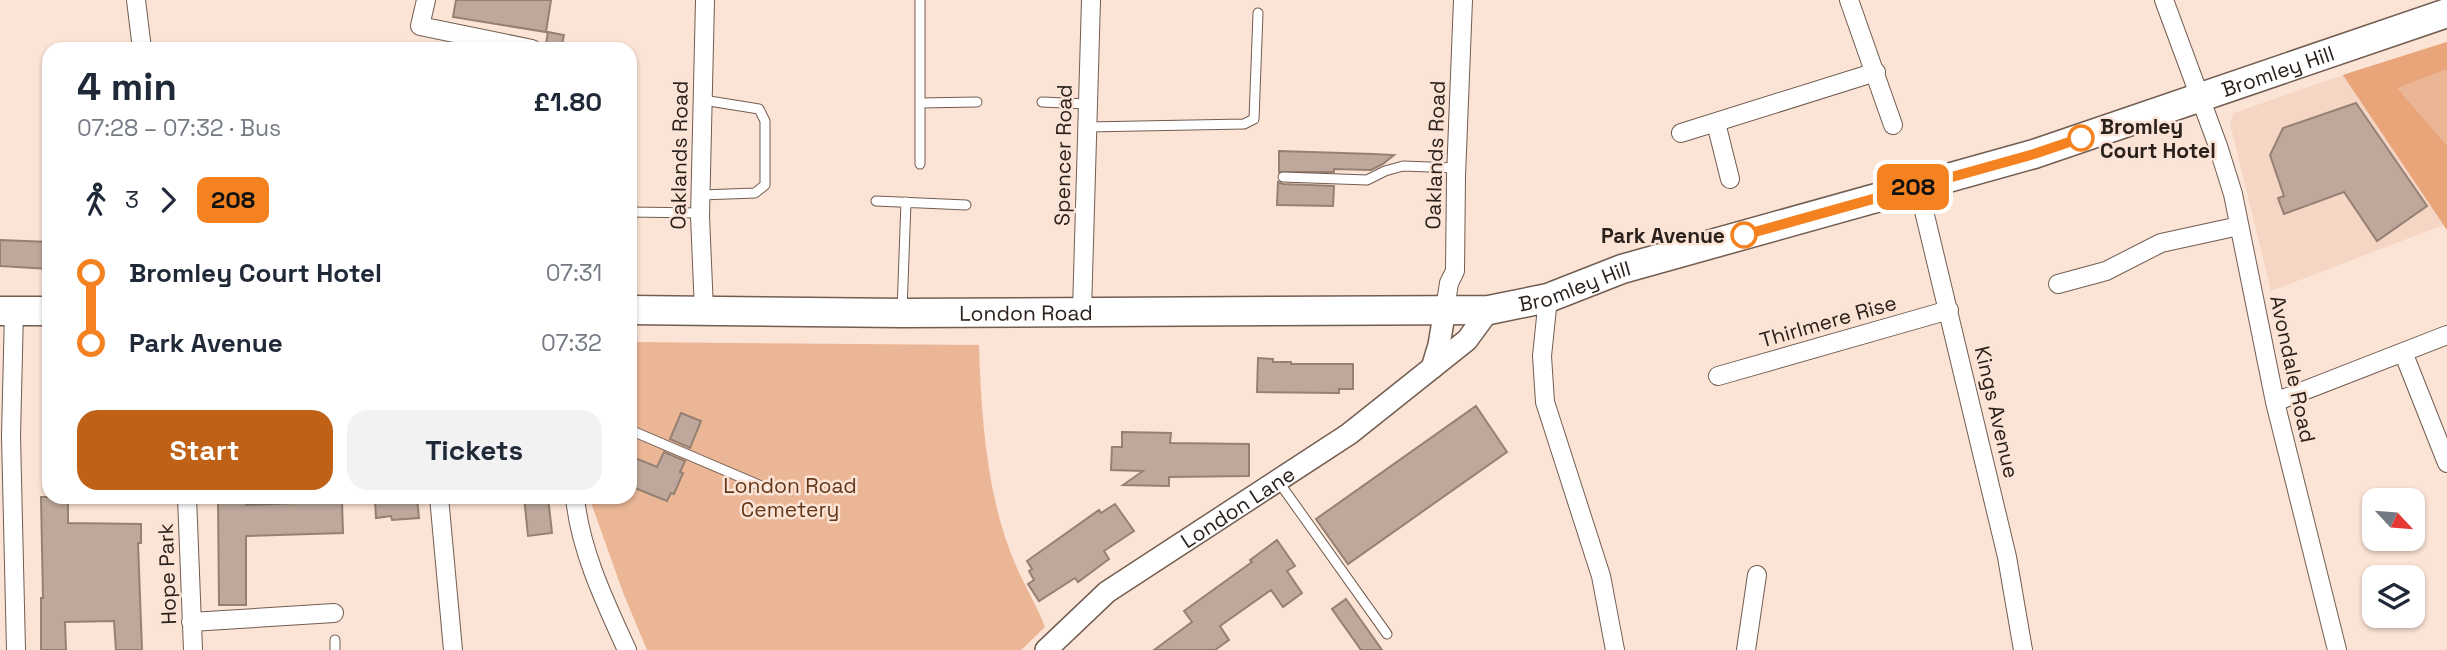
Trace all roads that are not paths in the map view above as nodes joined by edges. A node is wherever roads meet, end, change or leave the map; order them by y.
1 (136, 0) edge
2 (426, 0) edge
3 (705, 0) edge
4 (920, 0) edge
5 (1091, 0) edge
6 (1463, 0) edge
7 (1849, 0) edge
8 (2164, 0) edge
9 (1258, 13) dead end
10 (2447, 13) edge
11 (141, 42) edge
12 (498, 42) edge
13 (1876, 72) junction
14 (2201, 98) junction
15 (703, 100) junction
16 (976, 102) dead end
17 (1042, 102) dead end
18 (920, 103) junction
19 (1087, 104) junction
20 (1716, 123) junction
21 (1893, 125) dead end
22 (1087, 127) junction
23 (1681, 134) dead end
24 (920, 164) dead end
25 (1456, 172) junction
26 (1283, 177) dead end
27 (1730, 179) dead end
28 (1918, 186) junction
29 (876, 201) dead end
30 (906, 202) junction
31 (701, 204) junction
32 (966, 205) dead end
33 (637, 211) edge
34 (2239, 226) junction
35 (2058, 284) dead end
36 (1548, 298) junction
37 (1432, 309) junction
38 (637, 310) edge
39 (704, 310) junction
40 (1489, 310) junction
41 (1949, 310) junction
42 (7, 311) edge
43 (42, 311) edge
44 (1082, 311) junction
45 (902, 313) junction
46 (2447, 335) edge
47 (2403, 352) junction
48 (1432, 368) junction
49 (1718, 376) dead end
50 (2275, 402) junction
51 (637, 433) edge
52 (6, 436) edge
53 (2447, 463) edge
54 (1278, 481) junction
55 (766, 488) dead end
56 (187, 504) edge
57 (440, 504) edge
58 (576, 504) edge
59 (8, 573) edge
60 (1757, 575) dead end
61 (334, 613) dead end
62 (191, 622) junction
63 (1387, 634) dead end
64 (16, 650) edge
65 (193, 650) edge
66 (453, 650) edge
67 (627, 650) edge
68 (1046, 650) edge
69 (1615, 650) edge
70 (1746, 650) edge
71 (2023, 650) edge
72 (2337, 650) edge

1 - 11 street
2 - 12 street
3 - 15 street, Oaklands Road
4 - 18 lane
5 - 19 street, Spencer Road
6 - 25 street, Oaklands Road
7 - 13 street
8 - 14 street, Avondale Road
9 - 22 lane
10 - 14 main road, Bromley Hill
13 - 20 street
13 - 21 street
14 - 28 main road, Bromley Hill
14 - 34 street, Avondale Road
15 - 31 street, Oaklands Road
15 - 31 lane
16 - 18 lane
17 - 19 lane
18 - 24 lane
19 - 22 street, Spencer Road
20 - 23 street
20 - 27 street
22 - 44 street, Spencer Road
25 - 26 lane
25 - 37 street, Oaklands Road
28 - 36 main road, Bromley Hill
28 - 41 street, Kings Avenue
29 - 30 lane
30 - 32 lane
30 - 45 lane
31 - 33 lane
31 - 39 street, Oaklands Road
34 - 35 street
34 - 50 street, Avondale Road
36 - 40 main road, Bromley Hill
36 - 69 street
37 - 40 main road, Bromley Hill
37 - 44 main road, London Road
37 - 48 street
38 - 39 main road, London Road
39 - 45 main road, London Road
40 - 48 street, London Lane
41 - 49 street, Thirlmere Rise
41 - 71 street, Kings Avenue
42 - 43 main road
42 - 52 street
44 - 45 main road, London Road
46 - 47 street
47 - 50 street
47 - 53 street
48 - 54 street, London Lane
50 - 72 street, Avondale Road
51 - 55 lane
52 - 59 street
54 - 63 lane
54 - 68 street, London Lane
56 - 62 street, Hope Park
57 - 66 street
58 - 67 street
59 - 64 street
60 - 70 street
61 - 62 street
62 - 65 street, Hope Park

